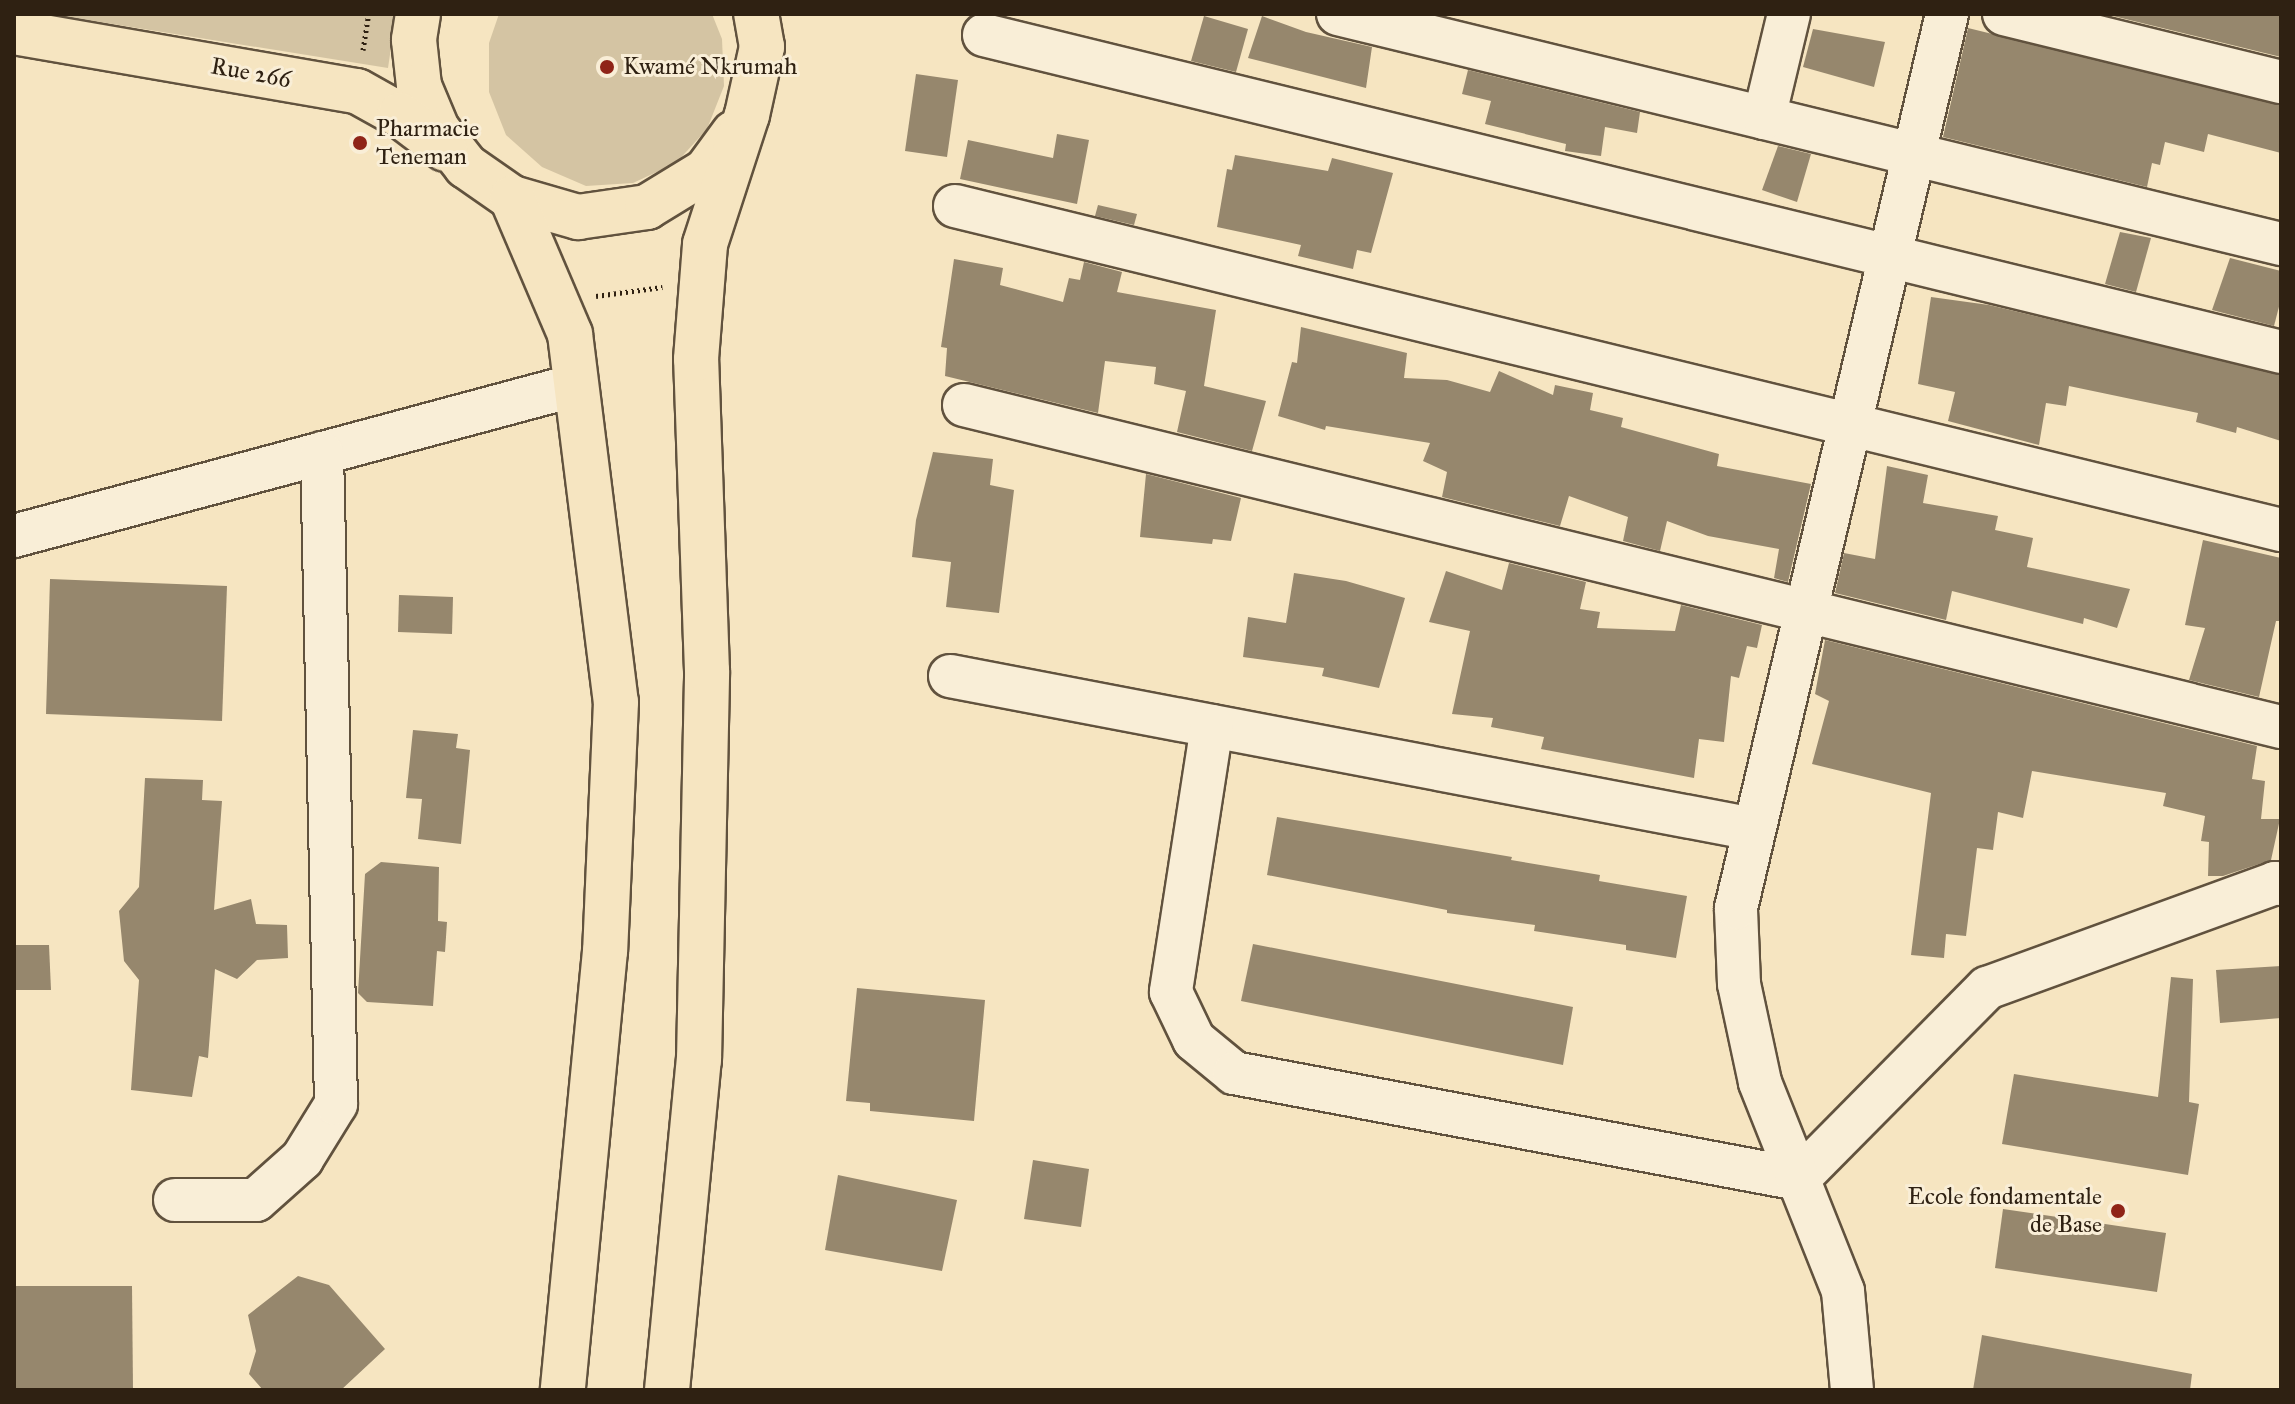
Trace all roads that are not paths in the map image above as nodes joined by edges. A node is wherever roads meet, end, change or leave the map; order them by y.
1 (418, 14) edge
2 (756, 14) edge
3 (1338, 14) edge
4 (1789, 14) edge
5 (1947, 14) edge
6 (2004, 14) edge
7 (14, 32) edge
8 (984, 35) dead end
9 (2281, 82) edge
10 (747, 115) junction
11 (1764, 118) junction
12 (1913, 155) junction
13 (466, 166) junction
14 (512, 198) junction
15 (955, 206) dead end
16 (2281, 244) edge
17 (1889, 256) junction
18 (2281, 352) edge
19 (576, 385) junction
20 (964, 405) dead end
21 (1849, 424) junction
22 (322, 453) junction
23 (2281, 530) edge
24 (14, 536) edge
25 (1805, 610) junction
26 (950, 676) dead end
27 (1212, 726) junction
28 (2281, 727) edge
29 (1753, 829) junction
30 (2279, 875) edge
31 (1798, 1179) junction
32 (175, 1200) dead end
33 (563, 1390) edge
34 (667, 1390) edge
35 (1852, 1390) edge

1 - 13 main road
2 - 10 main road
3 - 11 street
4 - 11 street
5 - 12 street
6 - 9 street
7 - 13 main road, Rue 266
8 - 17 street
10 - 14 main road
10 - 34 main road
11 - 12 street
12 - 16 street
12 - 17 street
13 - 14 main road
14 - 19 main road
15 - 21 street
17 - 18 street
17 - 21 street
19 - 22 street
19 - 33 main road
20 - 25 street
21 - 23 street
21 - 25 street
22 - 24 street
22 - 32 street
25 - 28 street
25 - 29 street
26 - 27 street
27 - 29 street
27 - 31 street
29 - 31 street
30 - 31 street
31 - 35 street

